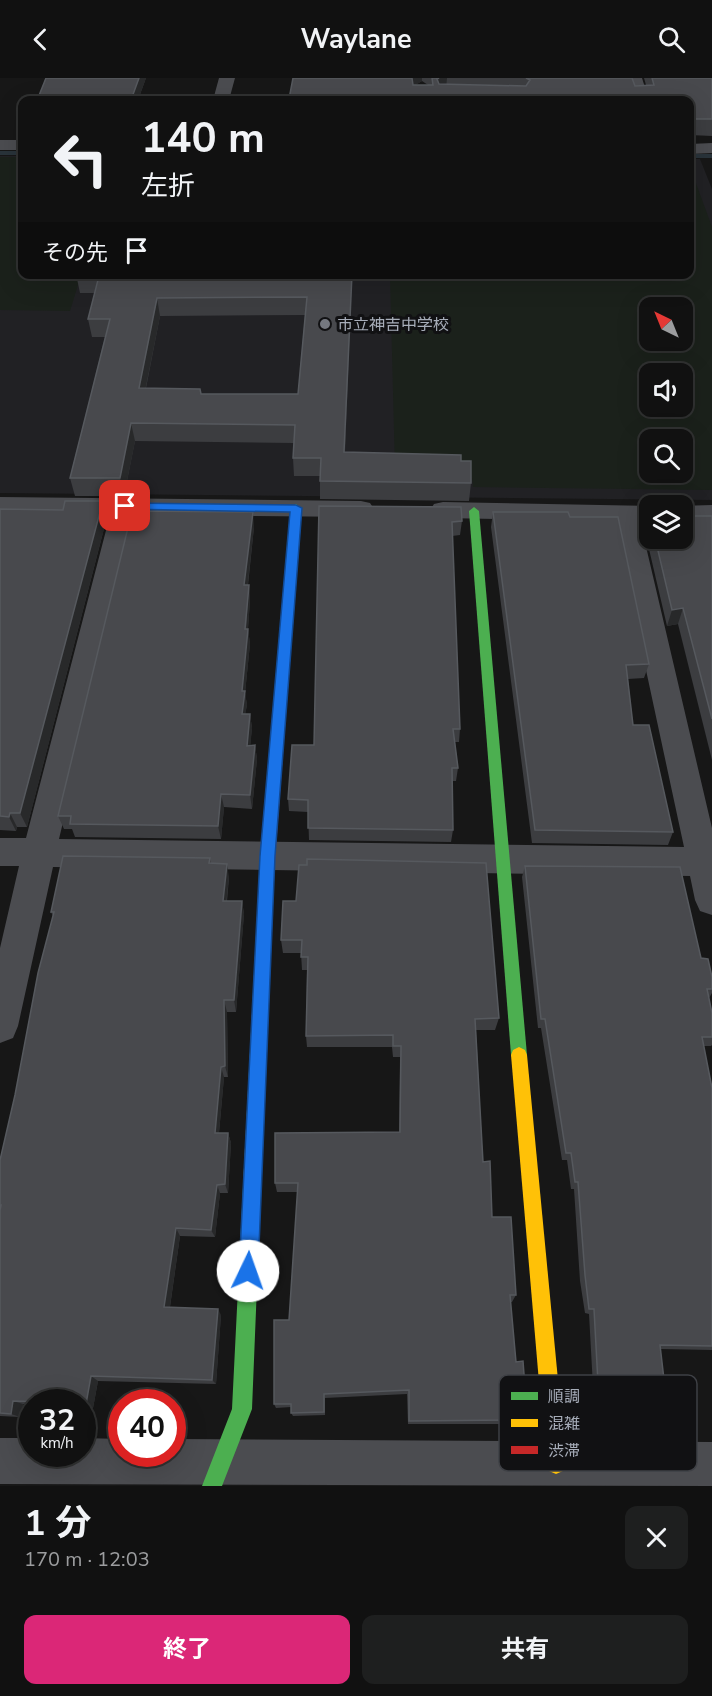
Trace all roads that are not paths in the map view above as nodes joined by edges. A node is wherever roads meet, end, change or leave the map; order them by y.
1 (227, 78) edge
2 (634, 78) edge
3 (222, 96) edge
4 (641, 96) edge
5 (0, 145) edge
6 (18, 145) edge
7 (712, 148) edge
8 (694, 149) edge
9 (0, 506) edge
10 (125, 506) junction
11 (296, 508) junction
12 (379, 509) edge
13 (415, 510) edge
14 (474, 511) junction
15 (637, 513) edge
16 (693, 513) edge
17 (712, 513) edge
18 (0, 852) edge
19 (39, 853) junction
20 (267, 856) junction
21 (501, 858) junction
22 (707, 862) edge
23 (712, 900) edge
24 (0, 1026) edge
25 (548, 1375) edge
26 (0, 1461) edge
27 (697, 1465) edge
28 (712, 1465) edge
29 (499, 1466) edge
30 (217, 1474) edge

1 - 3 street
2 - 4 street
5 - 6 street
7 - 8 street
9 - 10 street
10 - 11 street
10 - 19 street
11 - 12 street
11 - 20 street
13 - 14 street
14 - 15 street
14 - 21 street
15 - 22 street
16 - 17 street
18 - 19 street
19 - 20 street
19 - 24 street
20 - 21 street
20 - 30 street
21 - 22 street
21 - 25 street
22 - 23 street
26 - 30 street
27 - 28 street
29 - 30 street

